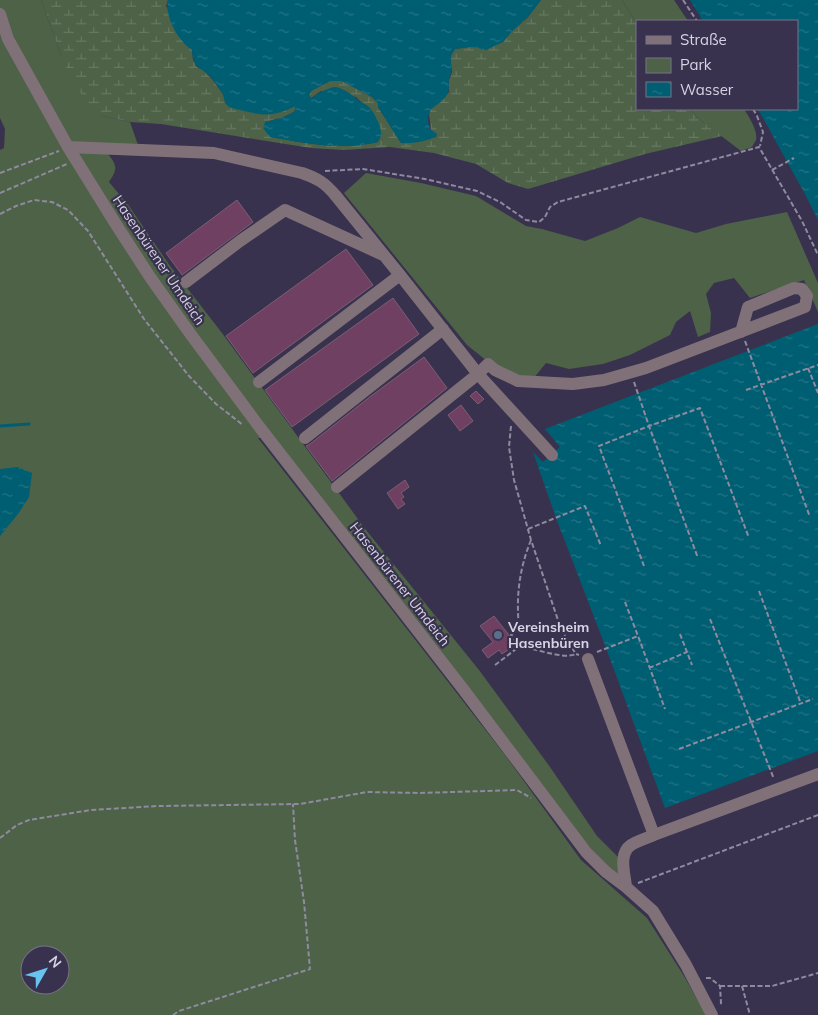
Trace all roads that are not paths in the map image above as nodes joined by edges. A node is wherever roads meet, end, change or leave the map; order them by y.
1 (0, 14) edge
2 (68, 147) junction
3 (384, 255) junction
4 (400, 275) junction
5 (186, 282) dead end
6 (443, 329) junction
7 (741, 332) junction
8 (478, 374) junction
9 (259, 382) dead end
10 (305, 438) dead end
11 (552, 455) dead end
12 (337, 487) dead end
13 (582, 657) road end
14 (818, 774) edge
15 (654, 836) junction
16 (626, 887) junction
17 (715, 1012) edge

1 - 2 street, Hasenbürener Umdeich
2 - 3 street
2 - 16 street, Hasenbürener Umdeich
3 - 4 street
3 - 5 street
4 - 6 street
4 - 9 street
6 - 8 street
6 - 10 street
7 - 7 street
7 - 8 street
8 - 11 street
8 - 12 street
13 - 15 street
14 - 15 street
15 - 16 street
16 - 17 street, Hasenbürener Umdeich

